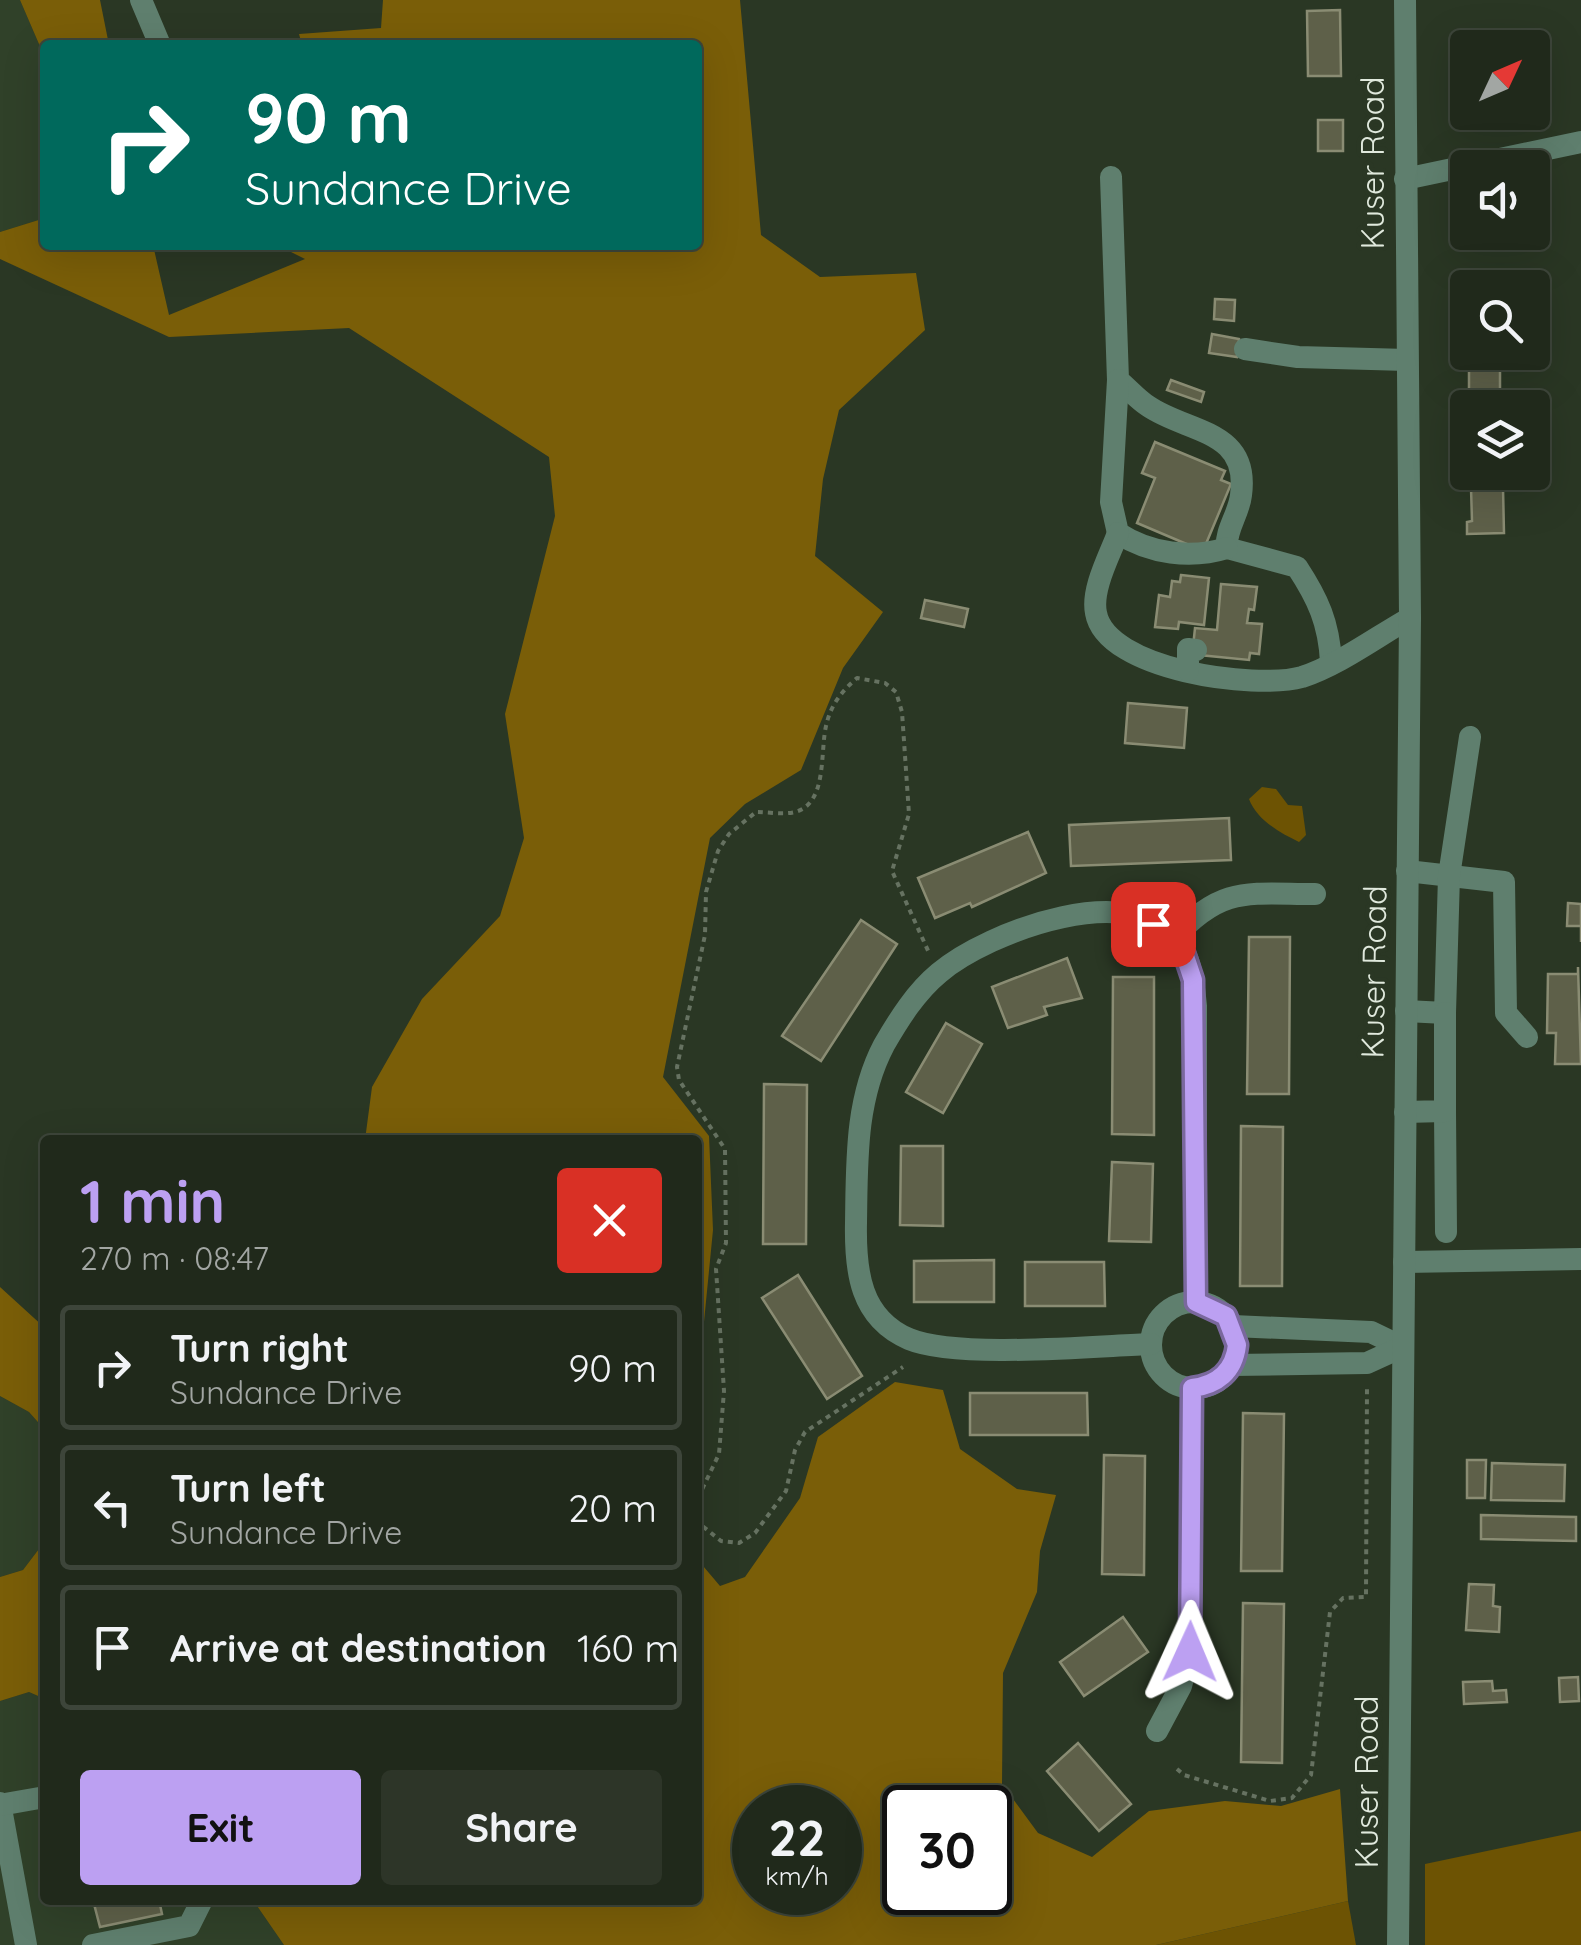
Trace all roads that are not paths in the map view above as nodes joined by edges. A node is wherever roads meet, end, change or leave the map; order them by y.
1 (141, 0) edge
2 (1404, 0) edge
3 (158, 40) edge
4 (1581, 142) edge
5 (1111, 176) dead end
6 (1405, 179) junction
7 (1245, 348) dead end
8 (1407, 360) junction
9 (1118, 380) junction
10 (1118, 533) junction
11 (1227, 548) junction
12 (1410, 618) junction
13 (1331, 662) junction
14 (1470, 737) dead end
15 (1408, 871) junction
16 (1449, 876) junction
17 (1315, 894) dead end
18 (1174, 938) junction
19 (1406, 1011) junction
20 (1444, 1012) junction
21 (1528, 1036) dead end
22 (1445, 1111) junction
23 (1405, 1112) junction
24 (1446, 1232) dead end
25 (1581, 1259) edge
26 (1404, 1262) junction
27 (1196, 1302) junction
28 (1233, 1326) junction
29 (1152, 1344) junction
30 (1402, 1347) junction
31 (1232, 1365) junction
32 (1192, 1388) junction
33 (1156, 1731) dead end
34 (40, 1798) edge
35 (0, 1804) edge
36 (200, 1905) edge
37 (26, 1945) edge
38 (93, 1945) edge
39 (1398, 1945) edge

1 - 3 street
2 - 6 street, Kuser Road
4 - 6 street
5 - 9 street
6 - 8 street, Kuser Road
7 - 8 street
8 - 12 street, Kuser Road
9 - 10 street
9 - 11 street
10 - 11 street
10 - 13 street
11 - 13 street
12 - 13 street
12 - 15 street, Kuser Road
14 - 16 street
15 - 16 street
15 - 19 street, Kuser Road
16 - 20 street
16 - 21 street
17 - 18 street
18 - 27 street
18 - 29 street
19 - 20 street
19 - 23 street, Kuser Road
20 - 22 street
22 - 23 street
22 - 24 street
23 - 26 street, Kuser Road
25 - 26 street
26 - 30 street, Kuser Road
27 - 28 street
27 - 29 street
28 - 30 street
28 - 31 street
29 - 32 street
30 - 31 street
30 - 39 street, Kuser Road
31 - 32 street
32 - 33 street
34 - 35 street
35 - 37 street
36 - 38 street

